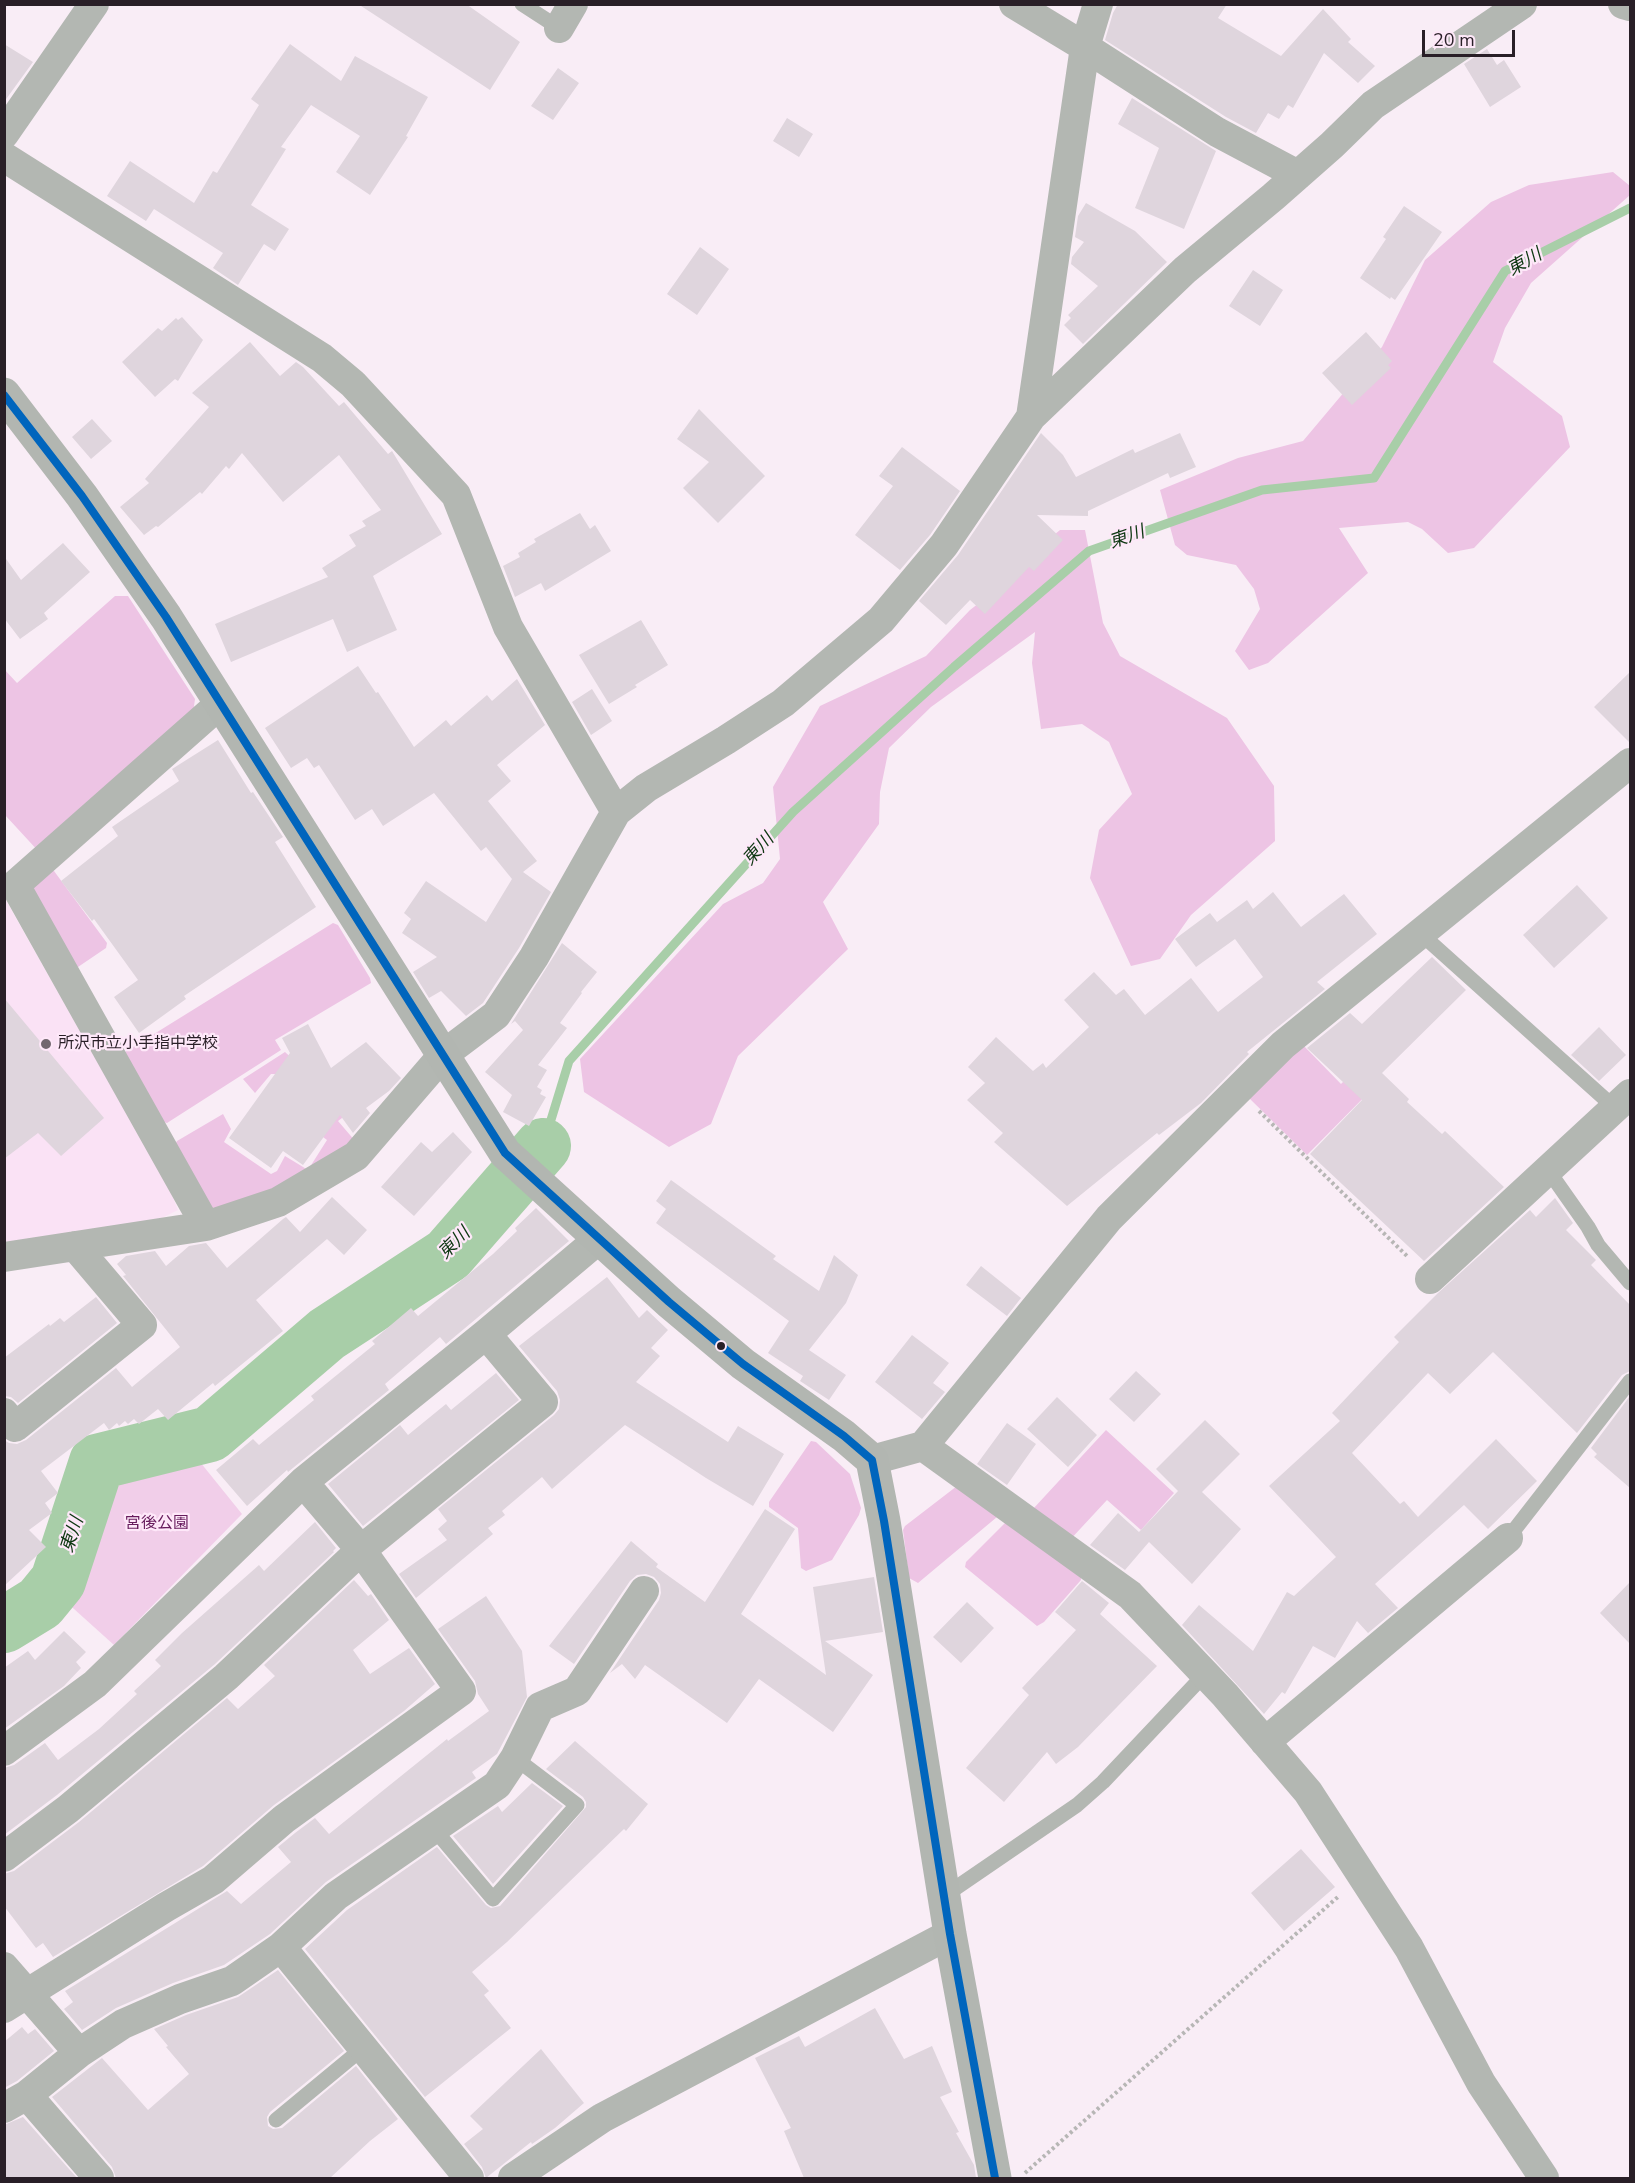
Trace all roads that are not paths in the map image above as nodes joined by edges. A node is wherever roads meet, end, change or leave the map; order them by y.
1 (94, 4) edge
2 (522, 4) edge
3 (1014, 4) edge
4 (1098, 4) edge
5 (1522, 4) edge
6 (1623, 4) edge
7 (1630, 6) edge
8 (566, 16) edge
9 (1085, 46) junction
10 (10, 115) edge
11 (4, 157) edge
12 (1298, 175) junction
13 (4, 394) edge
14 (1030, 417) junction
15 (221, 703) junction
16 (1630, 763) edge
17 (616, 812) junction
18 (1420, 933) junction
19 (443, 1055) junction
20 (1623, 1101) edge
21 (1548, 1170) junction
22 (206, 1226) junction
23 (600, 1238) junction
24 (75, 1246) junction
25 (4, 1257) edge
26 (1430, 1279) road end
27 (1630, 1283) edge
28 (486, 1334) junction
29 (1630, 1381) edge
30 (4, 1413) edge
31 (923, 1446) junction
32 (872, 1460) junction
33 (303, 1482) junction
34 (1508, 1538) joint
35 (361, 1550) junction
36 (644, 1591) dead end
37 (1205, 1674) junction
38 (1265, 1742) junction
39 (4, 1751) edge
40 (516, 1758) junction
41 (434, 1829) junction
42 (4, 1857) edge
43 (944, 1896) junction
44 (950, 1934) junction
45 (281, 1947) junction
46 (4, 1967) edge
47 (16, 2000) edge
48 (363, 2048) junction
49 (79, 2053) junction
50 (16, 2101) edge
51 (276, 2120) dead end
52 (99, 2178) edge
53 (470, 2178) edge
54 (513, 2178) edge
55 (995, 2178) edge
56 (1544, 2178) edge

1 - 10 street
2 - 8 lane
3 - 9 street
4 - 9 street
5 - 12 street
6 - 7 street
9 - 12 street
9 - 14 street
11 - 17 street
12 - 14 street
13 - 15 street
14 - 17 street
15 - 19 street
15 - 22 street
16 - 18 street
17 - 19 street
18 - 20 lane
18 - 31 street
19 - 22 street
19 - 23 street
20 - 21 street
21 - 26 street
21 - 27 lane
22 - 24 street
23 - 28 street
23 - 32 street
24 - 25 street
24 - 30 street
28 - 33 street
28 - 35 street
29 - 34 lane
31 - 32 street
31 - 37 street
32 - 43 street
33 - 35 street
33 - 39 street
34 - 38 street
35 - 42 street
35 - 47 street
36 - 40 street
37 - 38 street
37 - 43 lane
38 - 56 street
40 - 41 street
40 - 41 lane
41 - 45 street
43 - 44 street
44 - 54 street
44 - 55 street
45 - 48 street
45 - 49 street
46 - 47 street
47 - 49 street
48 - 51 lane
48 - 53 street
49 - 50 street
50 - 52 street

